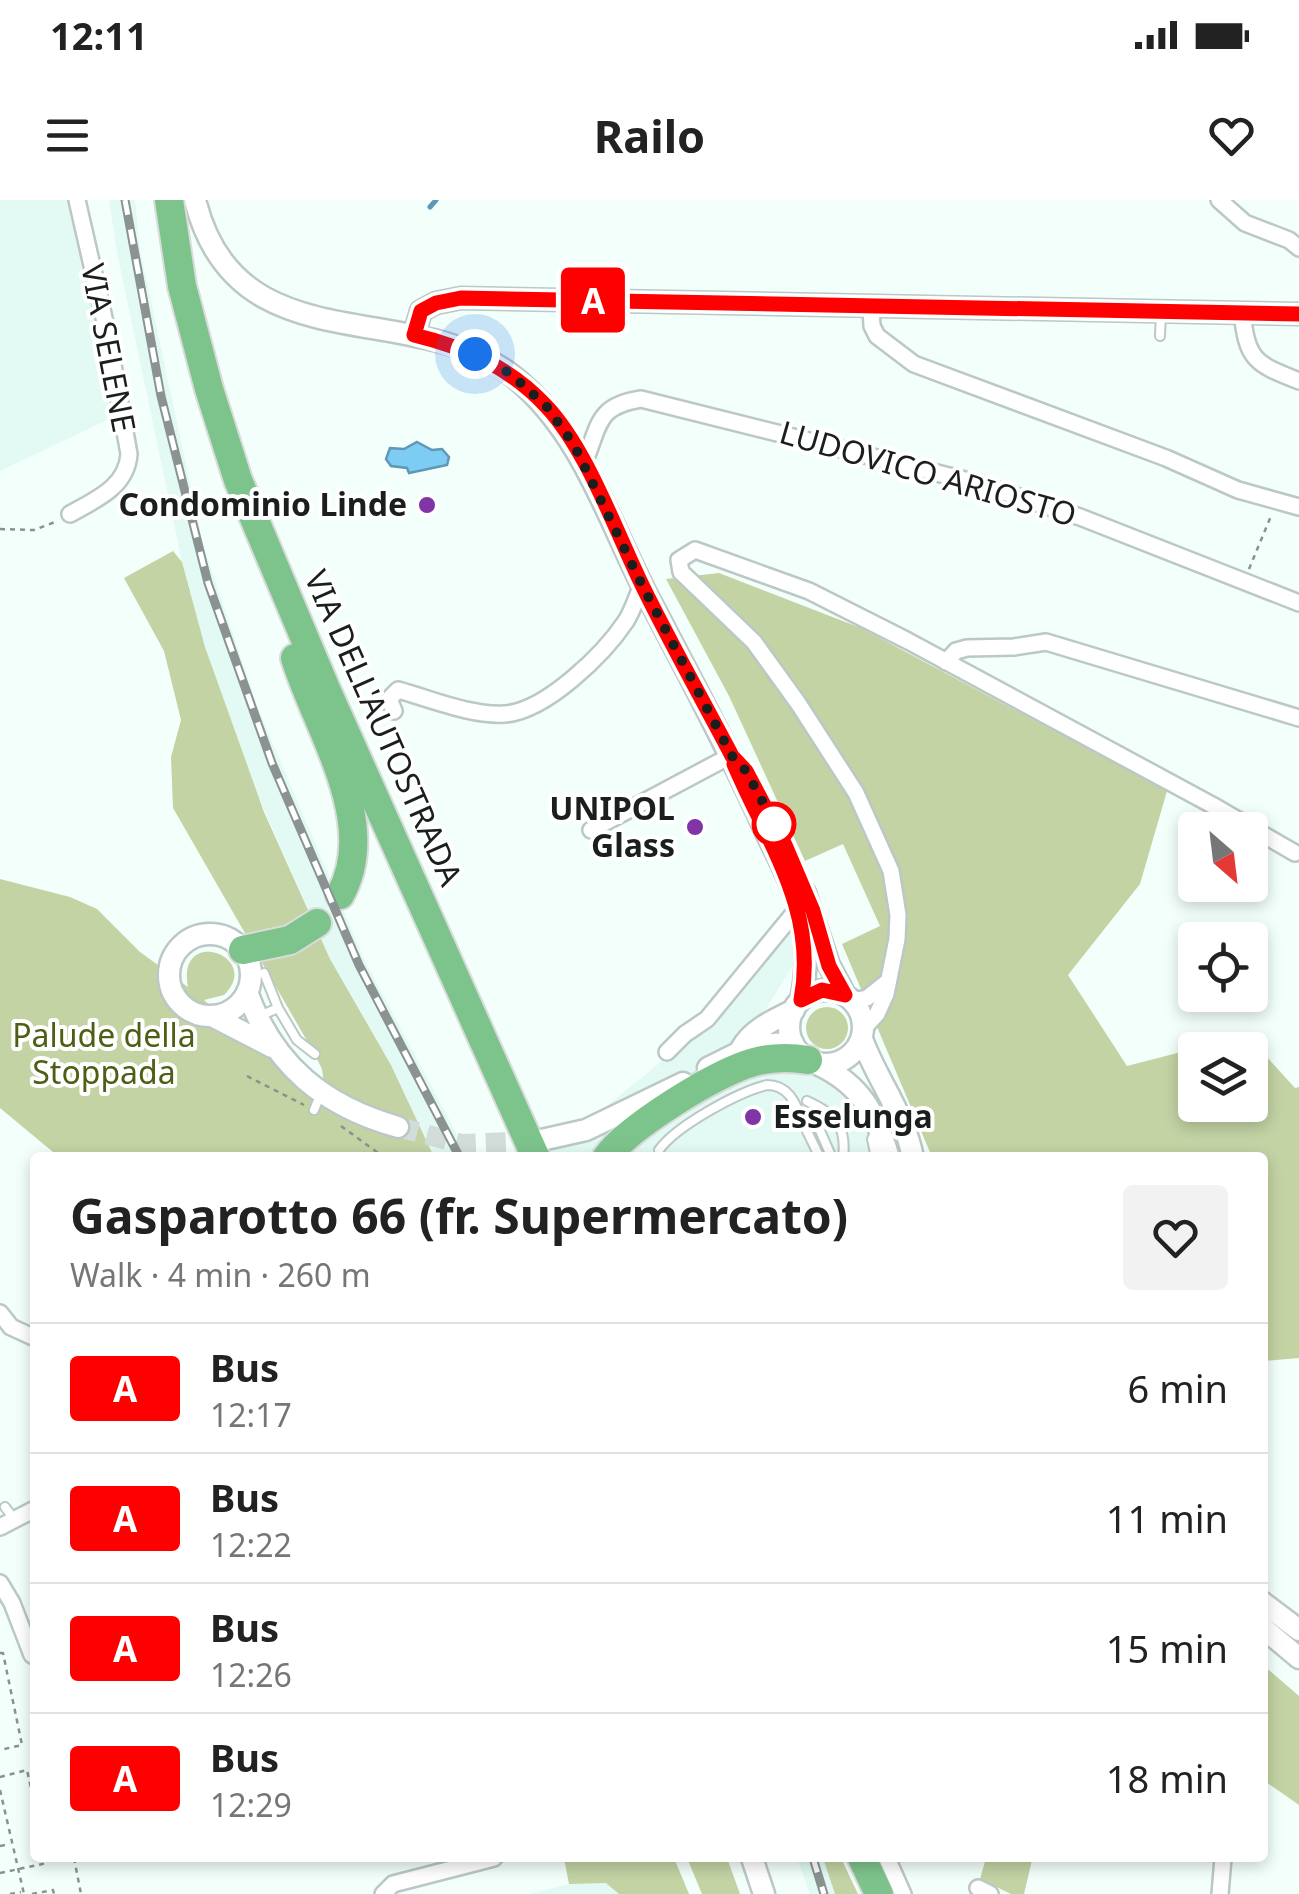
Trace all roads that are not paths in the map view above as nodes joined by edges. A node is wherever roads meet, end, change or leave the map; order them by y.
1 (77, 200) edge
2 (169, 200) edge
3 (196, 200) edge
4 (1219, 200) edge
5 (1299, 248) edge
6 (871, 307) junction
7 (1160, 310) junction
8 (1242, 312) junction
9 (1299, 314) edge
10 (414, 335) junction
11 (1160, 336) dead end
12 (1299, 381) edge
13 (584, 466) junction
14 (1299, 507) edge
15 (70, 514) road end
16 (280, 583) junction
17 (642, 585) junction
18 (1299, 603) edge
19 (946, 662) junction
20 (394, 711) dead end
21 (1299, 718) edge
22 (732, 756) junction
23 (591, 830) dead end
24 (1295, 853) dead end
25 (340, 895) dead end
26 (799, 907) junction
27 (317, 922) dead end
28 (803, 933) junction
29 (775, 934) junction
30 (243, 950) junction
31 (264, 973) dead end
32 (887, 982) junction
33 (247, 992) junction
34 (849, 998) junction
35 (798, 1005) junction
36 (278, 1008) junction
37 (212, 1016) junction
38 (258, 1016) junction
39 (863, 1034) junction
40 (273, 1048) junction
41 (740, 1050) junction
42 (668, 1052) dead end
43 (315, 1054) dead end
44 (806, 1056) junction
45 (806, 1101) dead end
46 (800, 1116) junction
47 (398, 1127) tunnel mouth
48 (879, 1128) junction
49 (536, 1149) edge
50 (659, 1150) dead end
51 (612, 1152) edge
52 (817, 1152) edge
53 (829, 1152) edge
54 (843, 1152) edge
55 (875, 1152) edge
56 (887, 1152) edge
57 (911, 1152) edge
58 (0, 1314) edge
59 (30, 1336) edge
60 (30, 1511) edge
61 (6, 1518) edge
62 (0, 1583) edge
63 (1268, 1607) edge
64 (1299, 1630) edge
65 (1268, 1632) edge
66 (30, 1650) edge
67 (1299, 1658) edge
68 (478, 1862) edge
69 (753, 1862) edge
70 (864, 1862) edge
71 (889, 1862) edge
72 (1224, 1862) edge
73 (383, 1894) edge
74 (764, 1894) edge
75 (879, 1894) edge
76 (903, 1894) edge
77 (1220, 1894) edge

1 - 15 street, VIA SELENE
2 - 16 highway, VIA DELL'AUTOSTRADA
3 - 10 main road
4 - 5 street
6 - 7 main road
6 - 10 main road
6 - 14 street
7 - 8 main road
7 - 11 lane
8 - 9 main road
8 - 12 street
10 - 13 main road
13 - 17 main road
13 - 18 street, LUDOVICO ARIOSTO
16 - 25 highway
16 - 49 highway, VIA DELL'AUTOSTRADA
17 - 20 street
17 - 22 main road
19 - 21 street
19 - 24 street
19 - 32 street
22 - 23 street
22 - 26 main road
22 - 34 main road
26 - 28 main road
26 - 29 street
27 - 30 highway
28 - 29 street
28 - 35 main road
29 - 42 street
30 - 33 main road
30 - 37 main road
31 - 36 lane
32 - 34 street
32 - 39 street
33 - 37 main road
33 - 38 main road
34 - 35 main road
34 - 39 main road
35 - 41 main road
35 - 44 main road
36 - 38 lane
36 - 43 lane
37 - 40 main road
38 - 40 main road
39 - 44 main road
39 - 57 main road
40 - 47 main road
41 - 44 main road
41 - 49 main road
44 - 48 main road
44 - 51 highway
45 - 54 lane
46 - 50 lane
46 - 52 lane
46 - 53 lane
48 - 55 lane
48 - 56 main road
58 - 59 street
60 - 61 street
62 - 66 street
63 - 64 main road
65 - 67 main road
68 - 73 street
69 - 74 main road
70 - 75 highway
71 - 76 street
72 - 77 street

